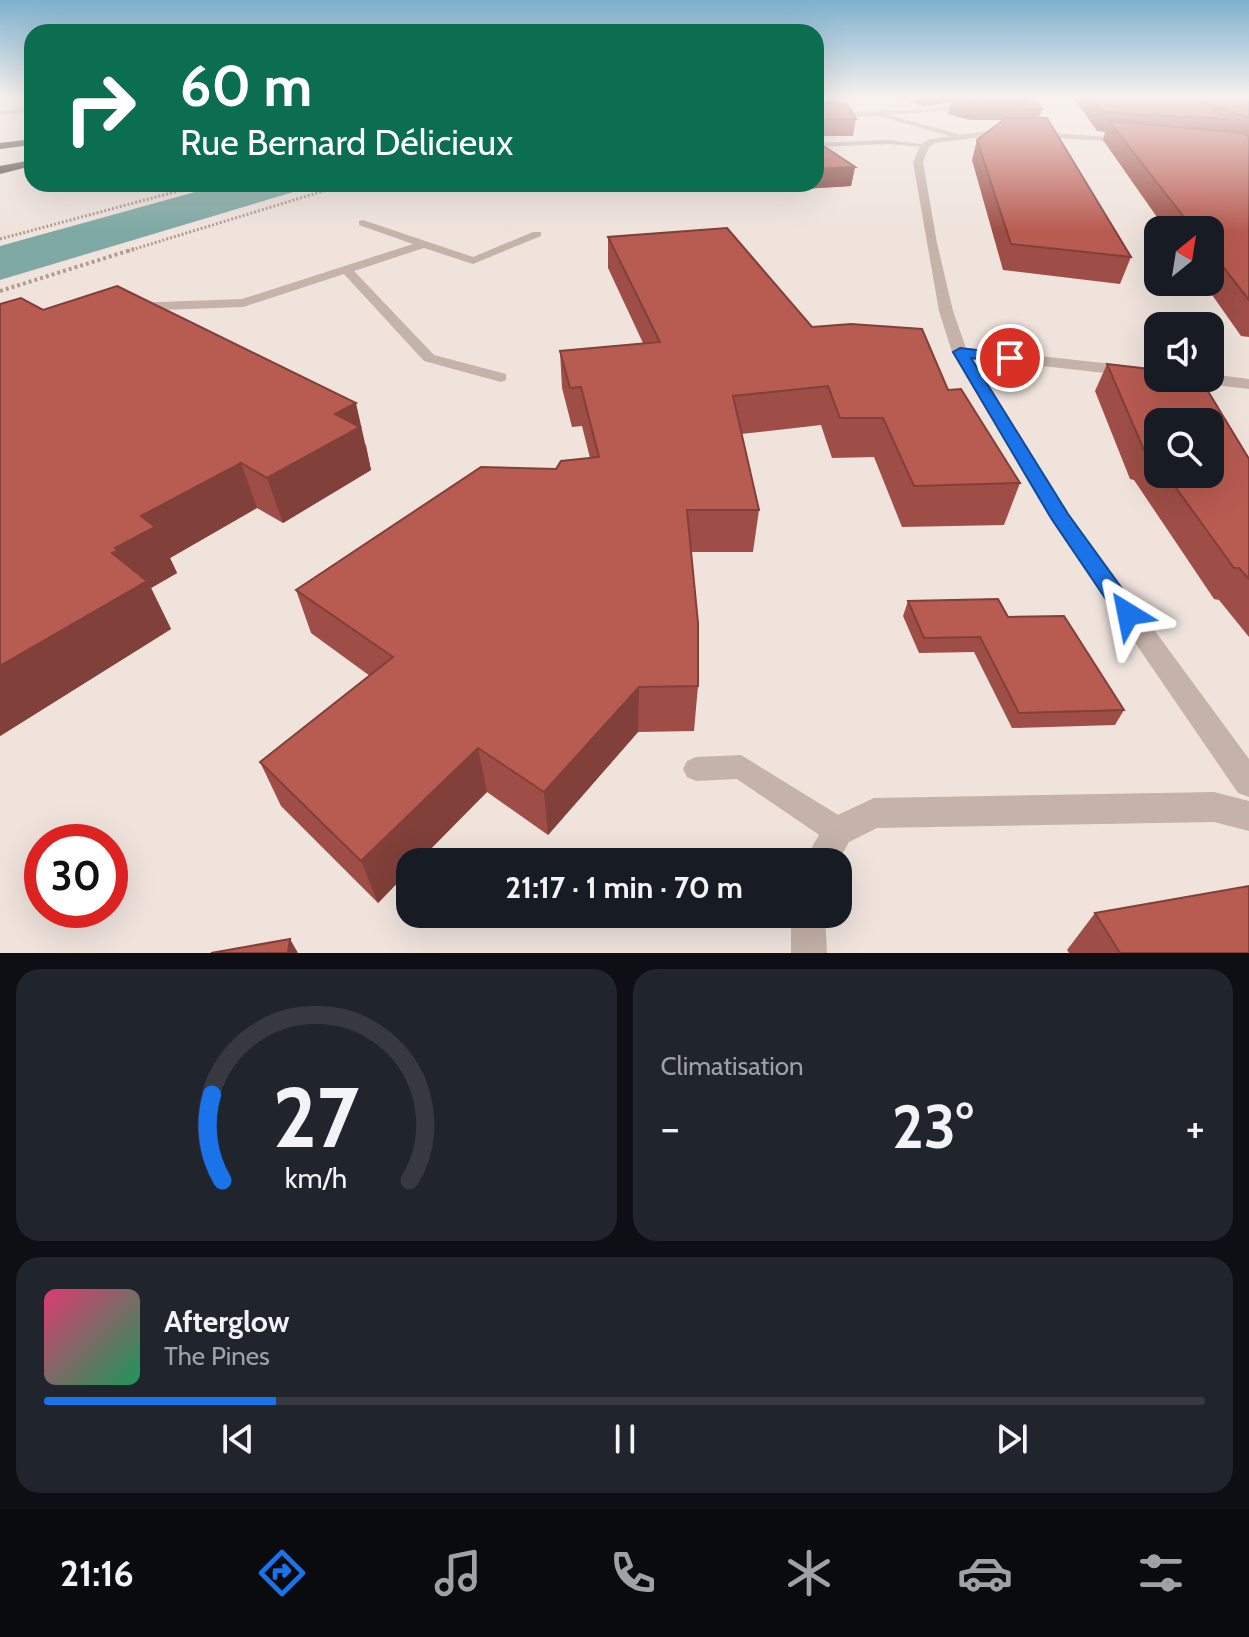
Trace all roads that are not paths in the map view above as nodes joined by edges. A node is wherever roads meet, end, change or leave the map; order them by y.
1 (937, 141) edge
2 (24, 143) edge
3 (824, 145) edge
4 (925, 145) junction
5 (0, 146) edge
6 (24, 154) edge
7 (0, 156) edge
8 (24, 165) edge
9 (0, 170) edge
10 (363, 223) dead end
11 (537, 234) dead end
12 (424, 244) junction
13 (348, 271) junction
14 (114, 309) edge
15 (960, 352) junction
16 (1144, 372) edge
17 (501, 377) dead end
18 (1224, 381) edge
19 (1249, 384) edge
20 (696, 769) dead end
21 (1249, 783) edge
22 (1249, 816) edge
23 (838, 831) junction
24 (828, 848) edge
25 (808, 928) edge
26 (809, 953) edge

1 - 4 street
2 - 5 highway
3 - 4 lane
4 - 15 street
6 - 7 highway
8 - 9 highway
10 - 12 lane
11 - 12 lane
12 - 13 lane
13 - 14 lane
13 - 17 lane
15 - 16 street
15 - 21 street
18 - 19 street
20 - 23 lane
22 - 23 street
23 - 24 street
25 - 26 street

